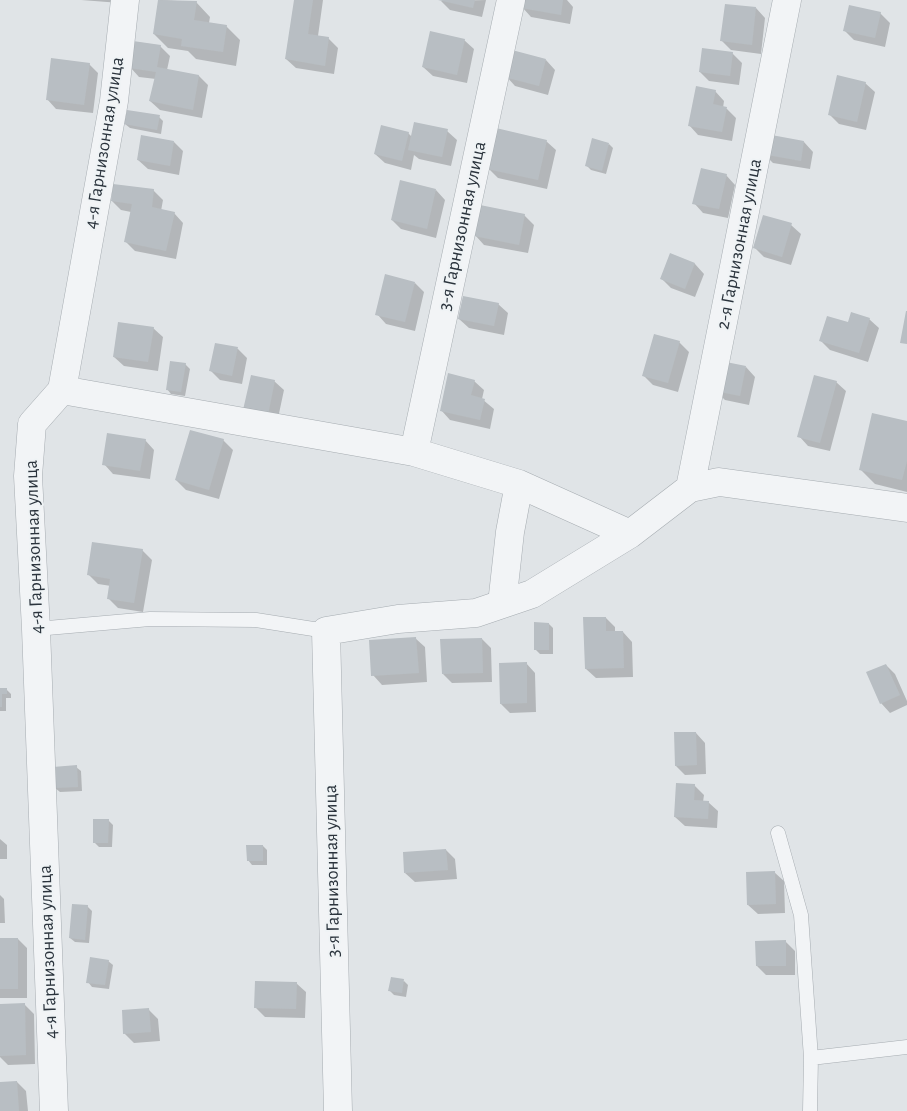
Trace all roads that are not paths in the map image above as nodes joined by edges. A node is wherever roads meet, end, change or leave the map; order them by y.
1 (125, 0) edge
2 (511, 0) edge
3 (787, 0) edge
4 (62, 390) junction
5 (414, 452) junction
6 (519, 484) junction
7 (690, 488) junction
8 (907, 508) edge
9 (630, 534) junction
10 (502, 604) junction
11 (36, 629) junction
12 (326, 631) junction
13 (778, 833) dead end
14 (907, 1047) edge
15 (811, 1058) junction
16 (54, 1111) edge
17 (338, 1111) edge
18 (810, 1111) edge

1 - 4 street, 4-я Гарнизонная улица
2 - 5 street, 3-я Гарнизонная улица
3 - 7 street, 2-я Гарнизонная улица
4 - 5 street
4 - 11 street, 4-я Гарнизонная улица
5 - 6 street
6 - 9 street
6 - 10 street
7 - 8 street
7 - 9 street
9 - 10 street
10 - 12 street
11 - 12 lane
11 - 16 street, 4-я Гарнизонная улица
12 - 17 street, 3-я Гарнизонная улица
13 - 15 lane
14 - 15 lane
15 - 18 lane

